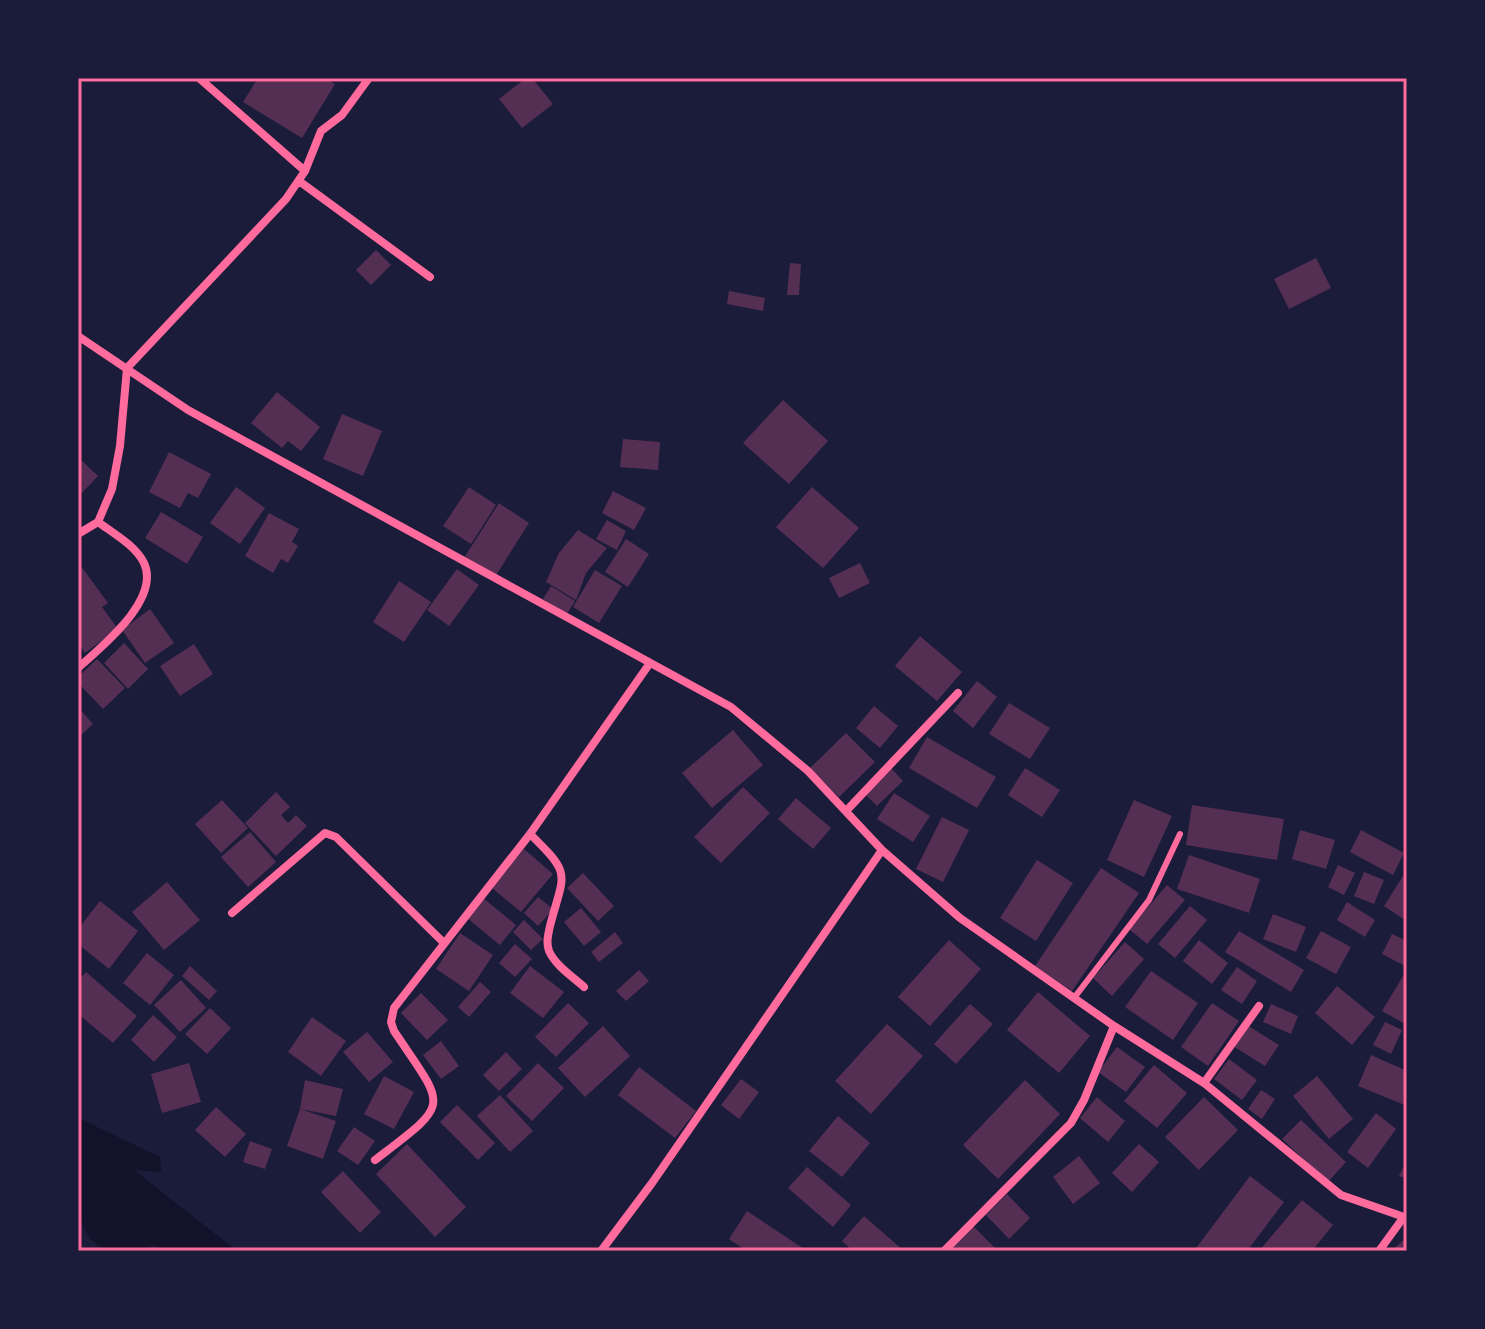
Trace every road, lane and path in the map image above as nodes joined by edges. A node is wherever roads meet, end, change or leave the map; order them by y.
1 (199, 78) edge
2 (369, 78) edge
3 (305, 171) junction
4 (299, 181) junction
5 (430, 277) dead end
6 (78, 336) edge
7 (127, 368) junction
8 (98, 522) junction
9 (78, 534) edge
10 (650, 663) junction
11 (78, 668) edge
12 (958, 693) dead end
13 (847, 810) junction
14 (530, 834) junction
15 (1180, 834) dead end
16 (882, 850) junction
17 (232, 913) dead end
18 (444, 943) junction
19 (584, 987) dead end
20 (1074, 998) junction
21 (1259, 1006) dead end
22 (1114, 1026) junction
23 (1204, 1083) junction
24 (375, 1160) dead end
25 (1405, 1218) edge
26 (601, 1251) edge
27 (944, 1251) edge
28 (1379, 1251) edge

1 - 3 street
2 - 3 street
3 - 4 street
4 - 5 street
4 - 7 street
6 - 7 street
7 - 8 street
7 - 10 street
8 - 9 street
8 - 11 street
10 - 13 street
10 - 14 street
12 - 13 street
13 - 16 street
14 - 18 street
14 - 19 street
15 - 20 lane
16 - 20 street
16 - 26 street
17 - 18 street
18 - 24 street
20 - 22 street
21 - 23 street
22 - 23 street
22 - 27 street
23 - 25 street
25 - 28 street

